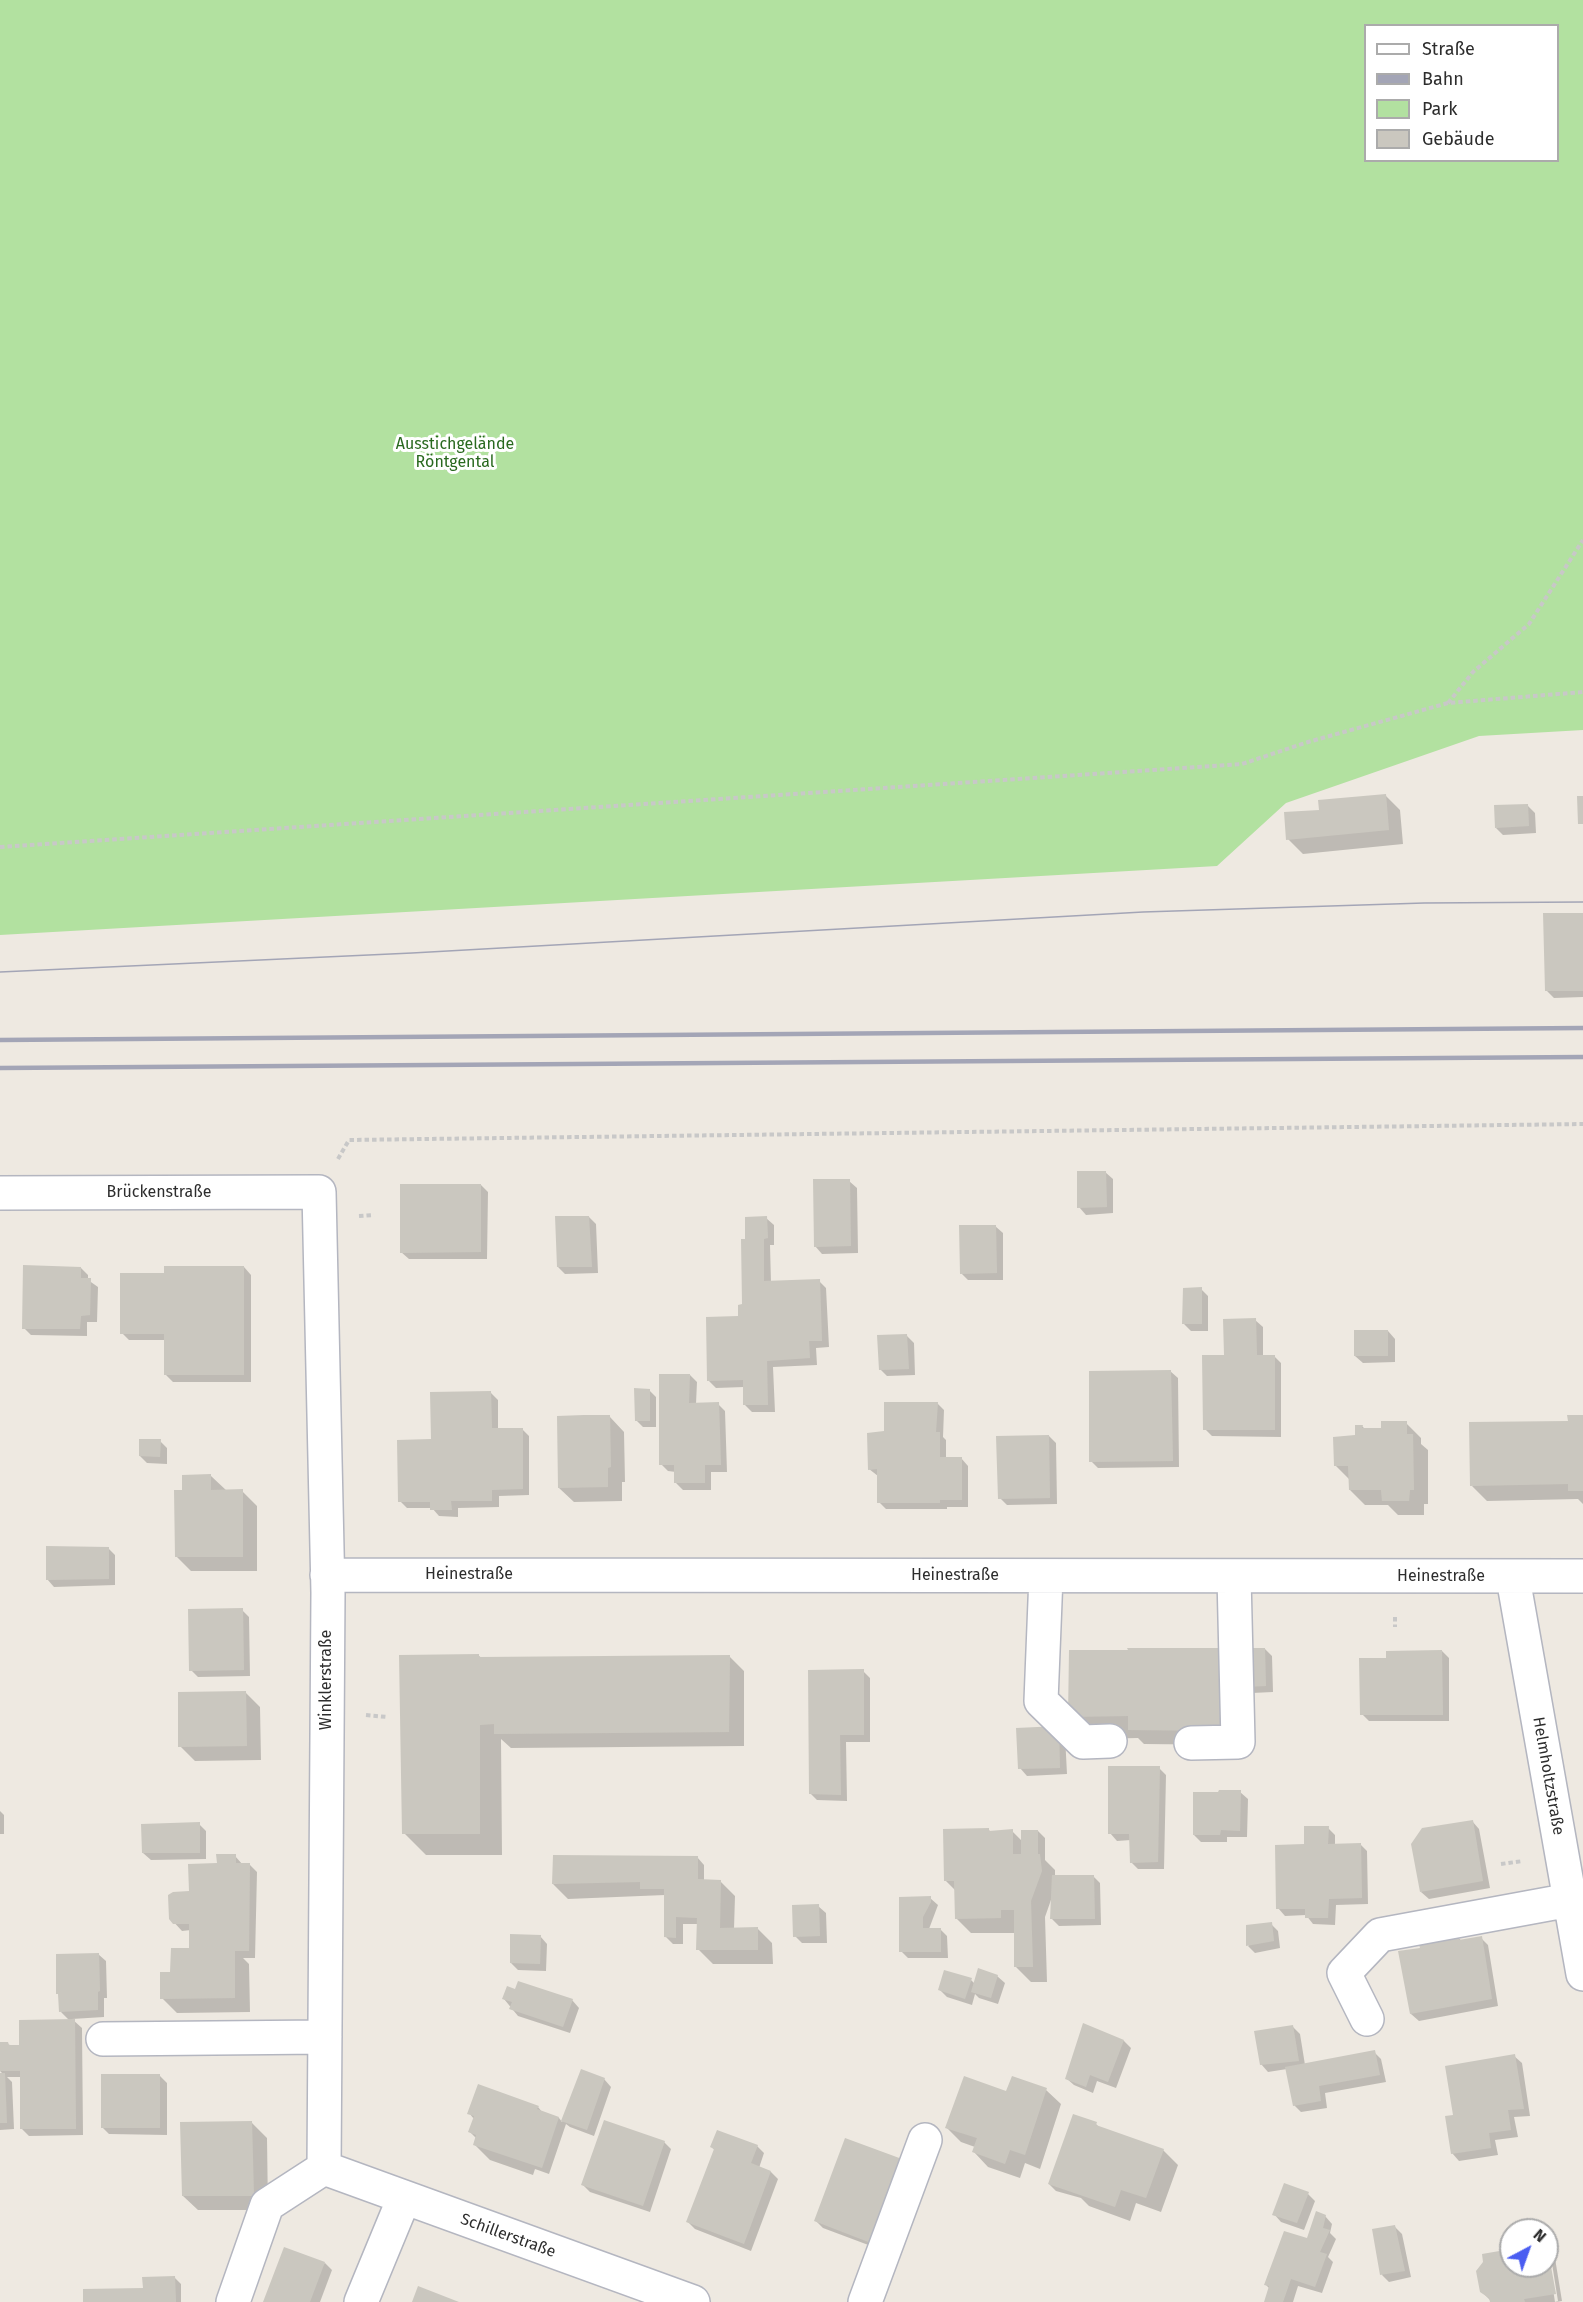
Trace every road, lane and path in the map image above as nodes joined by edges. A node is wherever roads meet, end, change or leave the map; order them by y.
1 (1583, 540) edge
2 (1583, 692) edge
3 (1448, 703) junction
4 (0, 846) edge
5 (1583, 1124) edge
6 (319, 1192) junction
7 (0, 1193) edge
8 (327, 1575) junction
9 (1046, 1576) junction
10 (1583, 1576) edge
11 (1234, 1577) junction
12 (1513, 1578) junction
13 (1110, 1741) dead end
14 (1191, 1743) dead end
15 (1570, 1900) junction
16 (1583, 1974) edge
17 (1367, 2019) dead end
18 (325, 2037) junction
19 (103, 2039) dead end
20 (925, 2140) dead end
21 (324, 2169) junction
22 (404, 2198) junction
23 (233, 2302) edge
24 (361, 2302) edge
25 (693, 2302) edge
26 (865, 2302) edge

1 - 3 path
2 - 3 path
3 - 4 path
5 - 6 path
6 - 7 street, Brückenstraße
6 - 8 street, Winklerstraße
8 - 9 street, Heinestraße
8 - 18 street, Winklerstraße
9 - 11 street, Heinestraße
9 - 13 street
10 - 12 street, Heinestraße
11 - 12 street, Heinestraße
11 - 14 street
12 - 15 street, Helmholtzstraße
15 - 16 street, Helmholtzstraße
15 - 17 street
18 - 19 street
18 - 21 street, Winklerstraße
20 - 26 street
21 - 22 street, Schillerstraße
21 - 23 street
22 - 24 street
22 - 25 street, Schillerstraße

